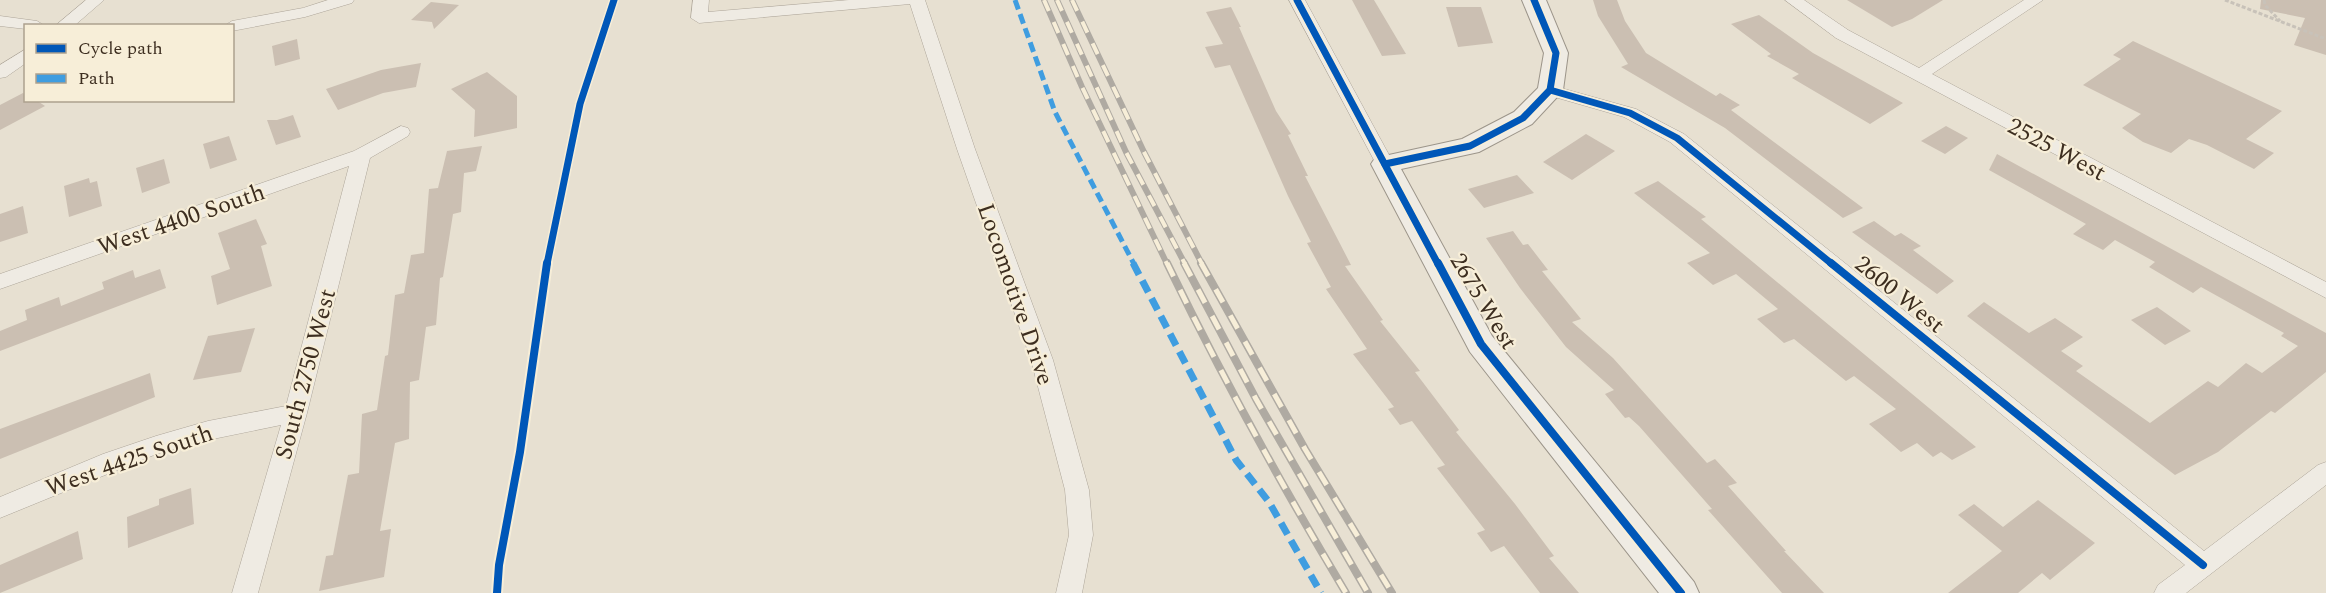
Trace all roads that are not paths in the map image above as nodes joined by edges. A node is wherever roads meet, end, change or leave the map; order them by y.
1 (96, 0) edge
2 (346, 0) edge
3 (701, 0) edge
4 (906, 0) edge
5 (916, 0) edge
6 (1297, 0) edge
7 (1534, 0) edge
8 (1793, 0) edge
9 (2035, 0) edge
10 (0, 21) edge
11 (24, 24) edge
12 (66, 24) edge
13 (234, 26) edge
14 (24, 55) edge
15 (0, 73) edge
16 (1919, 75) junction
17 (1550, 90) junction
18 (401, 132) dead end
19 (362, 155) junction
20 (1385, 164) junction
21 (0, 282) edge
22 (2326, 291) edge
23 (296, 413) junction
24 (2326, 472) edge
25 (0, 508) edge
26 (2203, 565) junction
27 (245, 593) edge
28 (1069, 593) edge
29 (1681, 593) edge
30 (2167, 593) edge

1 - 12 street
2 - 13 street
3 - 4 street
5 - 28 street, Locomotive Drive
6 - 20 street, 2675 West
7 - 17 street
8 - 16 street, 2525 West
9 - 16 street
10 - 11 street
14 - 15 street
16 - 22 street, 2525 West
17 - 20 street
17 - 26 street, 2600 West
18 - 19 street, West 4400 South
19 - 21 street, West 4400 South
19 - 23 street, South 2750 West
20 - 29 street, 2675 West
23 - 25 street, West 4425 South
23 - 27 street, South 2750 West
24 - 26 street
26 - 30 street

